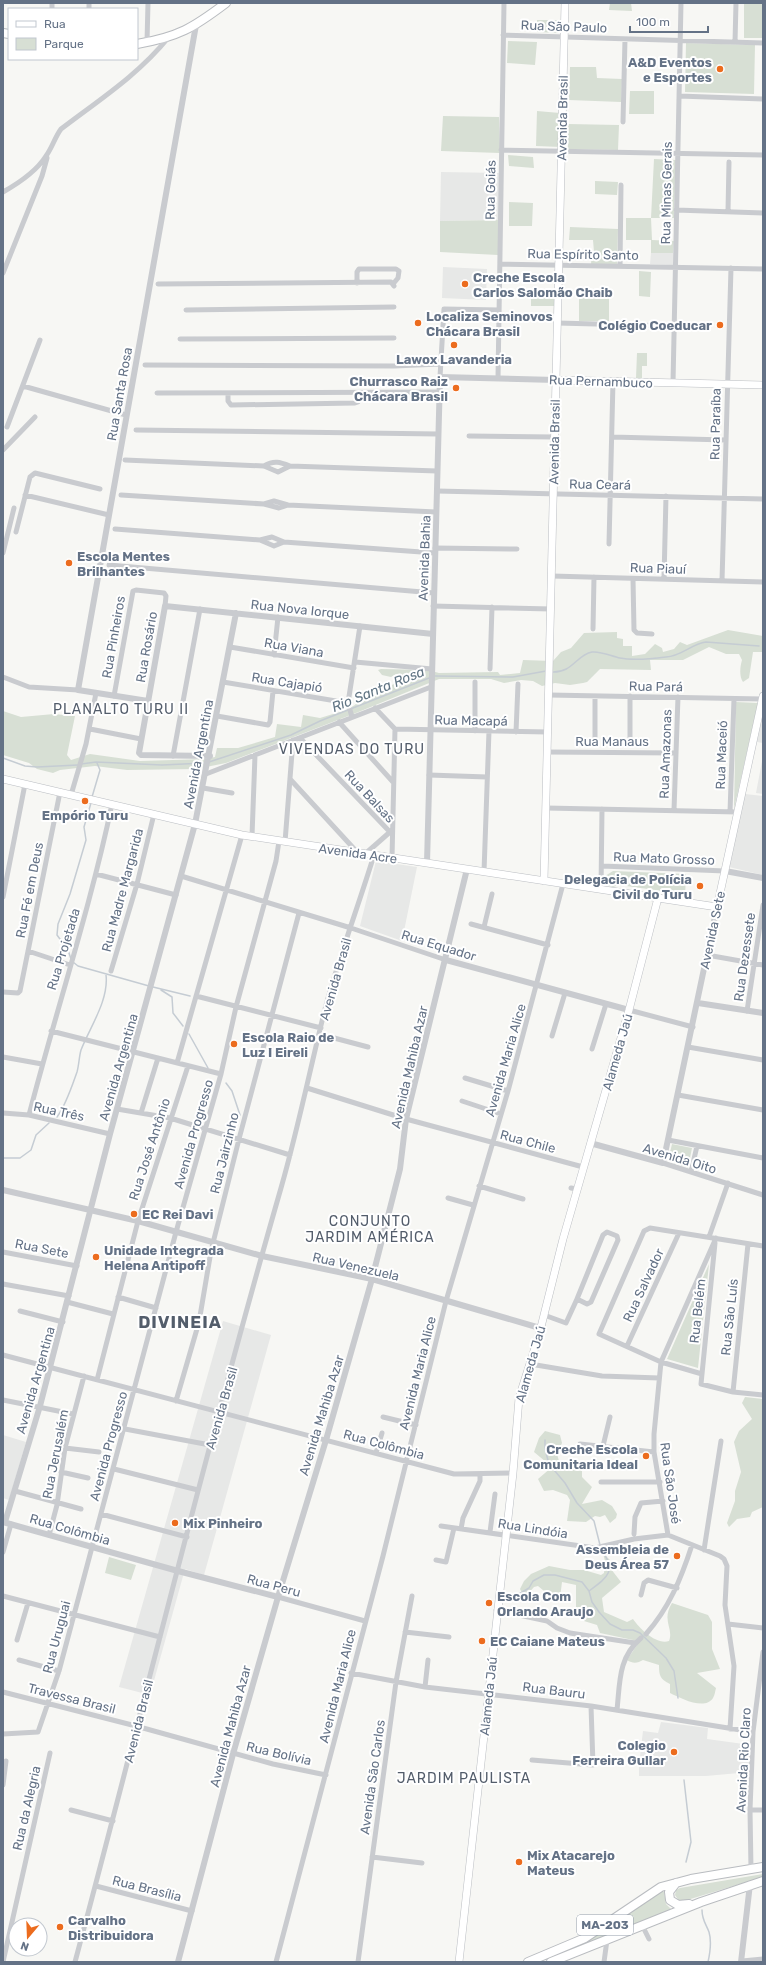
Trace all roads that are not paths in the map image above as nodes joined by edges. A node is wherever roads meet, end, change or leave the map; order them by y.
1 (148, 3) edge
2 (226, 3) edge
3 (504, 3) edge
4 (565, 3) edge
5 (681, 3) edge
6 (736, 3) edge
7 (196, 25) junction
8 (503, 35) junction
9 (169, 37) junction
10 (564, 37) junction
11 (625, 39) junction
12 (680, 41) junction
13 (147, 42) junction
14 (735, 42) junction
15 (763, 43) edge
16 (138, 44) edge
17 (679, 96) junction
18 (763, 98) edge
19 (623, 122) dead end
20 (501, 150) junction
21 (561, 152) junction
22 (678, 154) junction
23 (48, 155) junction
24 (763, 155) edge
25 (729, 162) dead end
26 (621, 184) dead end
27 (3, 192) edge
28 (676, 210) junction
29 (728, 211) junction
30 (763, 213) edge
31 (500, 264) junction
32 (558, 265) junction
33 (620, 266) junction
34 (675, 267) junction
35 (731, 268) junction
36 (763, 269) edge
37 (3, 272) edge
38 (357, 282) junction
39 (158, 284) dead end
40 (392, 307) dead end
41 (186, 310) dead end
42 (499, 310) junction
43 (557, 323) junction
44 (674, 326) junction
45 (394, 338) dead end
46 (180, 339) dead end
47 (40, 340) dead end
48 (440, 364) junction
49 (145, 365) dead end
50 (440, 377) junction
51 (498, 378) junction
52 (556, 380) junction
53 (613, 381) junction
54 (673, 383) junction
55 (727, 384) junction
56 (763, 385) edge
57 (23, 386) junction
58 (361, 392) junction
59 (437, 392) junction
60 (157, 393) dead end
61 (228, 393) junction
62 (126, 415) junction
63 (35, 417) dead end
64 (7, 427) dead end
65 (136, 430) dead end
66 (436, 434) junction
67 (469, 436) dead end
68 (555, 437) junction
69 (612, 437) junction
70 (726, 440) junction
71 (3, 450) edge
72 (125, 460) dead end
73 (264, 466) junction
74 (290, 466) junction
75 (435, 471) junction
76 (100, 489) dead end
77 (437, 491) junction
78 (553, 494) junction
79 (25, 495) junction
80 (121, 495) dead end
81 (610, 495) junction
82 (666, 496) junction
83 (725, 498) junction
84 (763, 499) edge
85 (14, 508) dead end
86 (434, 512) junction
87 (108, 516) junction
88 (115, 529) dead end
89 (16, 532) dead end
90 (609, 544) dead end
91 (518, 549) dead end
92 (434, 551) junction
93 (3, 554) edge
94 (109, 565) dead end
95 (552, 576) junction
96 (594, 577) junction
97 (633, 578) junction
98 (664, 579) junction
99 (722, 581) junction
100 (763, 582) edge
101 (432, 593) junction
102 (165, 594) joint
103 (165, 606) junction
104 (434, 606) junction
105 (492, 607) junction
106 (200, 609) junction
107 (551, 609) junction
108 (236, 613) junction
109 (278, 617) junction
110 (360, 626) junction
111 (593, 629) dead end
112 (433, 634) junction
113 (652, 634) dead end
114 (230, 647) junction
115 (274, 655) junction
116 (354, 665) junction
117 (490, 669) dead end
118 (432, 670) junction
119 (3, 677) edge
120 (223, 682) junction
121 (475, 682) dead end
122 (431, 684) junction
123 (518, 684) dead end
124 (78, 690) junction
125 (273, 691) junction
126 (96, 693) junction
127 (549, 695) junction
128 (114, 696) junction
129 (596, 696) junction
130 (630, 696) junction
131 (678, 697) junction
132 (763, 698) edge
133 (734, 699) junction
134 (148, 701) junction
135 (348, 704) junction
136 (375, 708) junction
137 (217, 716) junction
138 (351, 716) junction
139 (339, 722) junction
140 (90, 729) junction
141 (395, 729) junction
142 (430, 730) junction
143 (475, 731) junction
144 (489, 731) junction
145 (516, 732) junction
146 (548, 732) junction
147 (300, 738) junction
148 (141, 739) junction
149 (293, 740) junction
150 (595, 741) dead end
151 (630, 742) dead end
152 (547, 752) junction
153 (676, 753) junction
154 (255, 755) junction
155 (173, 756) junction
156 (209, 757) junction
157 (207, 771) junction
158 (429, 775) junction
159 (487, 778) junction
160 (3, 779) edge
161 (290, 779) junction
162 (393, 782) junction
163 (25, 784) junction
164 (203, 788) junction
165 (60, 792) junction
166 (232, 793) dead end
167 (71, 795) junction
168 (112, 804) junction
169 (546, 808) junction
170 (602, 809) junction
171 (674, 810) junction
172 (730, 812) junction
173 (738, 812) junction
174 (154, 814) junction
175 (195, 824) junction
176 (391, 832) junction
177 (242, 835) junction
178 (252, 836) junction
179 (282, 842) junction
180 (361, 854) junction
181 (374, 855) junction
182 (392, 858) junction
183 (427, 863) junction
184 (602, 866) junction
185 (467, 869) junction
186 (725, 871) junction
187 (484, 872) junction
188 (96, 874) junction
189 (181, 876) junction
190 (763, 878) edge
191 (544, 881) junction
192 (137, 884) junction
193 (563, 884) junction
194 (227, 889) junction
195 (601, 889) junction
196 (492, 894) dead end
197 (176, 895) junction
198 (3, 897) edge
199 (658, 898) junction
200 (265, 901) junction
201 (763, 905) edge
202 (717, 907) junction
203 (299, 912) junction
204 (471, 924) dead end
205 (484, 927) junction
206 (351, 928) junction
207 (548, 945) junction
208 (28, 951) junction
209 (707, 955) junction
210 (446, 960) junction
211 (754, 963) junction
212 (70, 965) junction
213 (763, 965) edge
214 (111, 971) dead end
215 (538, 985) junction
216 (3, 992) edge
217 (565, 992) junction
218 (196, 996) junction
219 (698, 1003) junction
220 (606, 1004) junction
221 (236, 1007) junction
222 (629, 1010) junction
223 (748, 1011) junction
224 (763, 1013) edge
225 (270, 1015) junction
226 (693, 1027) junction
227 (321, 1028) junction
228 (51, 1031) junction
229 (319, 1034) junction
230 (552, 1036) dead end
231 (368, 1047) dead end
232 (688, 1047) junction
233 (592, 1049) dead end
234 (134, 1052) junction
235 (3, 1057) edge
236 (158, 1058) junction
237 (763, 1060) edge
238 (177, 1063) junction
239 (42, 1064) junction
240 (188, 1066) junction
241 (221, 1074) junction
242 (465, 1078) dead end
243 (307, 1088) junction
244 (508, 1091) junction
245 (678, 1095) junction
246 (462, 1101) dead end
247 (117, 1109) junction
248 (763, 1110) edge
249 (3, 1113) edge
250 (141, 1113) junction
251 (501, 1114) junction
252 (29, 1115) junction
253 (170, 1118) junction
254 (406, 1119) junction
255 (205, 1129) junction
256 (110, 1134) junction
257 (239, 1139) junction
258 (668, 1140) junction
259 (492, 1143) junction
260 (590, 1143) junction
261 (697, 1146) junction
262 (290, 1155) junction
263 (763, 1158) edge
264 (662, 1163) junction
265 (583, 1167) junction
266 (691, 1172) junction
267 (728, 1183) junction
268 (479, 1186) junction
269 (3, 1190) edge
270 (763, 1195) edge
271 (448, 1198) dead end
272 (523, 1199) dead end
273 (473, 1205) junction
274 (90, 1210) junction
275 (138, 1221) junction
276 (176, 1232) junction
277 (679, 1233) junction
278 (709, 1237) junction
279 (716, 1238) junction
280 (214, 1241) junction
281 (748, 1244) junction
282 (763, 1246) edge
283 (3, 1252) edge
284 (262, 1256) junction
285 (77, 1266) junction
286 (372, 1279) junction
287 (3, 1284) edge
288 (118, 1297) junction
289 (68, 1299) junction
290 (577, 1300) junction
291 (446, 1301) junction
292 (156, 1308) junction
293 (20, 1311) dead end
294 (113, 1314) junction
295 (544, 1315) junction
296 (63, 1322) junction
297 (540, 1328) junction
298 (627, 1346) junction
299 (3, 1355) edge
300 (660, 1362) junction
301 (530, 1364) junction
302 (50, 1367) junction
303 (702, 1374) junction
304 (84, 1376) junction
305 (659, 1378) junction
306 (97, 1380) junction
307 (135, 1389) junction
308 (733, 1392) junction
309 (763, 1395) edge
310 (3, 1400) edge
311 (176, 1401) junction
312 (40, 1406) junction
313 (220, 1413) junction
314 (73, 1414) junction
315 (383, 1417) dead end
316 (610, 1417) dead end
317 (416, 1425) junction
318 (125, 1430) junction
319 (382, 1433) dead end
320 (326, 1440) junction
321 (721, 1442) dead end
322 (580, 1444) dead end
323 (210, 1445) junction
324 (603, 1446) junction
325 (65, 1448) junction
326 (99, 1452) dead end
327 (376, 1452) junction
328 (654, 1452) junction
329 (406, 1461) junction
330 (114, 1469) junction
331 (61, 1472) junction
332 (513, 1473) junction
333 (480, 1474) junction
334 (88, 1478) dead end
335 (601, 1482) dead end
336 (660, 1482) junction
337 (198, 1490) junction
338 (15, 1491) junction
339 (495, 1494) dead end
340 (663, 1501) junction
341 (57, 1502) junction
342 (81, 1509) dead end
343 (102, 1514) junction
344 (6, 1523) edge
345 (441, 1526) dead end
346 (454, 1528) junction
347 (461, 1529) junction
348 (490, 1532) junction
349 (506, 1534) junction
350 (634, 1534) dead end
351 (49, 1535) junction
352 (668, 1535) junction
353 (187, 1537) junction
354 (692, 1545) junction
355 (92, 1547) junction
356 (704, 1550) junction
357 (3, 1552) edge
358 (436, 1560) dead end
359 (178, 1571) junction
360 (676, 1588) junction
361 (641, 1595) dead end
362 (3, 1596) edge
363 (412, 1596) dead end
364 (278, 1597) junction
365 (28, 1603) junction
366 (496, 1610) junction
367 (74, 1615) junction
368 (365, 1621) junction
369 (728, 1624) junction
370 (763, 1628) edge
371 (405, 1632) junction
372 (160, 1637) junction
373 (449, 1637) dead end
374 (18, 1640) dead end
375 (635, 1643) junction
376 (763, 1652) edge
377 (19, 1660) dead end
378 (428, 1660) dead end
379 (59, 1671) junction
380 (351, 1673) junction
381 (396, 1682) junction
382 (425, 1686) junction
383 (3, 1692) edge
384 (488, 1694) junction
385 (50, 1703) junction
386 (591, 1706) junction
387 (618, 1710) junction
388 (136, 1726) junction
389 (730, 1729) junction
390 (754, 1732) junction
391 (3, 1734) edge
392 (50, 1753) dead end
393 (233, 1754) junction
394 (532, 1760) dead end
395 (6, 1761) dead end
396 (326, 1775) junction
397 (3, 1785) edge
398 (71, 1810) dead end
399 (750, 1810) junction
400 (763, 1810) edge
401 (113, 1821) junction
402 (372, 1856) junction
403 (422, 1864) dead end
404 (763, 1867) edge
405 (751, 1869) junction
406 (763, 1881) edge
407 (678, 1882) junction
408 (750, 1884) junction
409 (96, 1886) junction
410 (700, 1902) junction
411 (192, 1911) junction
412 (642, 1925) junction
413 (649, 1939) dead end
414 (607, 1940) junction
415 (763, 1959) edge
416 (742, 1961) edge
417 (3, 1962) edge
418 (75, 1962) edge
419 (178, 1962) edge
420 (276, 1962) edge
421 (358, 1962) edge
422 (459, 1962) edge
423 (528, 1962) edge
424 (550, 1962) edge
425 (604, 1962) edge

1 - 13 street
2 - 7 main road
3 - 8 street, Rua Goiás
4 - 10 main road, Avenida Brasil
5 - 12 street, Rua Minas Gerais
6 - 14 street
7 - 9 main road
7 - 62 street, Rua Santa Rosa
8 - 10 street, Rua São Paulo
8 - 20 street, Rua Goiás
9 - 13 main road
9 - 23 street
10 - 11 street, Rua São Paulo
10 - 21 main road, Avenida Brasil
11 - 12 street, Rua São Paulo
11 - 19 street, Rua São Paulo
12 - 14 street, Rua São Paulo
12 - 17 street, Rua Minas Gerais
13 - 16 main road
14 - 15 street, Rua São Paulo
17 - 18 street
17 - 22 street, Rua Minas Gerais
20 - 21 street
20 - 31 street, Rua Goiás
21 - 22 street
21 - 32 main road, Avenida Brasil
22 - 24 street
22 - 28 street, Rua Minas Gerais
23 - 27 street
23 - 37 street
25 - 29 street
26 - 33 street
28 - 29 street
28 - 34 street, Rua Minas Gerais
29 - 30 street
31 - 32 street, Rua Espírito Santo
31 - 42 street, Rua Goiás
32 - 33 street, Rua Espírito Santo
32 - 43 main road, Avenida Brasil
33 - 34 street, Rua Espírito Santo
34 - 35 street, Rua Espírito Santo
34 - 44 street, Rua Minas Gerais
35 - 36 street, Rua Espírito Santo
35 - 55 street, Rua Paraíba
38 - 38 street
38 - 39 street
40 - 41 street
42 - 48 street, Avenida Bahia
42 - 51 street, Rua Goiás
43 - 44 street
43 - 52 main road, Avenida Brasil
44 - 54 street, Rua Minas Gerais
45 - 46 street
47 - 57 street
48 - 49 street
48 - 50 street, Avenida Bahia
50 - 51 street, Rua Pernambuco
50 - 59 street, Avenida Bahia
51 - 52 street, Rua Pernambuco
52 - 53 main road, Rua Pernambuco
52 - 68 main road, Avenida Brasil
53 - 54 main road, Rua Pernambuco
53 - 69 street
54 - 55 main road, Rua Pernambuco
55 - 56 main road, Rua Pernambuco
55 - 70 street, Rua Paraíba
57 - 62 street
57 - 64 street
58 - 59 street
58 - 61 street
58 - 61 street
59 - 66 street, Avenida Bahia
60 - 61 street
62 - 87 street, Rua Santa Rosa
63 - 71 street
65 - 66 street
66 - 75 street, Avenida Bahia
67 - 68 street
68 - 78 main road, Avenida Brasil
69 - 70 street
69 - 81 street
70 - 83 street, Rua Paraíba
72 - 73 street
73 - 74 street
73 - 74 street
74 - 75 street
75 - 77 street, Avenida Bahia
76 - 79 street
77 - 78 street, Rua Ceará
77 - 86 street, Avenida Bahia
78 - 81 street, Rua Ceará
78 - 95 main road, Avenida Brasil
79 - 87 street
79 - 89 street
80 - 86 street
81 - 82 street, Rua Ceará
81 - 90 street
82 - 83 street, Rua Ceará
82 - 98 street
83 - 84 street, Rua Ceará
83 - 99 street, Rua Paraíba
85 - 93 street
86 - 92 street, Avenida Bahia
87 - 124 street, Rua Santa Rosa
88 - 92 street
91 - 92 street
92 - 101 street, Avenida Bahia
94 - 101 street
95 - 96 street, Rua Piauí
95 - 107 main road, Avenida Brasil
96 - 97 street, Rua Piauí
96 - 111 street
97 - 98 street, Rua Piauí
97 - 113 street
98 - 99 street, Rua Piauí
99 - 100 street, Rua Piauí
101 - 104 street, Avenida Bahia
102 - 103 street, Rua Rosário
102 - 128 street, Rua Pinheiros
103 - 106 street, Rua Nova Iorque
103 - 134 street, Rua Rosário
104 - 105 street
104 - 112 street, Avenida Bahia
105 - 107 street
105 - 117 street
106 - 108 street, Rua Nova Iorque
106 - 155 street
107 - 127 main road, Avenida Brasil
108 - 109 street, Rua Nova Iorque
108 - 114 street, Avenida Argentina
109 - 110 street, Rua Nova Iorque
109 - 115 street
110 - 112 street, Rua Nova Iorque
110 - 116 street
112 - 118 street, Avenida Bahia
114 - 115 street, Rua Viana
114 - 120 street, Avenida Argentina
115 - 116 street, Rua Viana
116 - 118 street, Rua Viana
116 - 135 street
118 - 122 street, Avenida Bahia
119 - 124 street
120 - 125 street, Rua Cajapió
120 - 137 street, Avenida Argentina
121 - 143 street
122 - 136 street
122 - 142 street, Avenida Bahia
123 - 145 street
124 - 126 street
125 - 135 street, Rua Cajapió
125 - 137 street
126 - 128 street
126 - 140 street
127 - 129 street, Rua Pará
127 - 146 main road, Avenida Brasil
128 - 134 street
129 - 130 street, Rua Pará
129 - 150 street
130 - 131 street, Rua Pará
130 - 151 street
131 - 133 street, Rua Pará
131 - 153 street, Rua Amazonas
132 - 133 street, Rua Pará
132 - 173 main road, Avenida Sete
133 - 172 street, Rua Maceió
134 - 148 street, Rua Rosário
135 - 138 street
136 - 138 street
136 - 141 street
137 - 156 street, Avenida Argentina
138 - 139 street
139 - 147 street
139 - 162 street
140 - 148 street
140 - 167 street
141 - 142 street, Rua Macapá
141 - 162 street
142 - 143 street, Rua Macapá
142 - 158 street, Avenida Bahia
143 - 144 street, Rua Macapá
144 - 145 street, Rua Macapá
144 - 159 street
145 - 146 street, Rua Macapá
146 - 152 main road, Avenida Brasil
147 - 149 street
147 - 176 street, Rua Balsas
148 - 155 street, Rua Rosário
149 - 154 street
149 - 161 street, Avenida Progresso
152 - 153 street, Rua Manaus
152 - 169 main road, Avenida Brasil
153 - 171 street, Rua Amazonas
154 - 157 street
154 - 178 street
155 - 156 street
156 - 157 street, Avenida Argentina
157 - 164 street, Avenida Argentina
158 - 159 street
158 - 183 street, Avenida Bahia
159 - 187 street
160 - 163 main road, Avenida Acre
161 - 179 street, Avenida Progresso
161 - 180 street
162 - 176 street
163 - 165 main road, Avenida Acre
163 - 198 street
164 - 166 street
164 - 175 street, Avenida Argentina
165 - 167 main road, Avenida Acre
165 - 208 street, Rua Fé em Deus
167 - 168 main road, Avenida Acre
168 - 174 main road, Avenida Acre
168 - 188 street, Rua Projetada
169 - 170 street
169 - 191 main road, Avenida Brasil
170 - 171 street
170 - 184 street
171 - 172 street
172 - 173 street
173 - 186 main road, Avenida Sete
174 - 175 main road, Avenida Acre
174 - 192 street, Rua Madre Margarida
175 - 177 main road, Avenida Acre
175 - 189 street, Avenida Argentina
176 - 180 street
176 - 182 street
177 - 178 main road, Avenida Acre
177 - 194 street
178 - 179 main road, Avenida Acre
179 - 180 main road, Avenida Acre
179 - 200 street, Avenida Progresso
180 - 181 main road, Avenida Acre
181 - 182 main road, Avenida Acre
181 - 206 street, Avenida Brasil
182 - 183 main road, Avenida Acre
183 - 185 main road, Avenida Acre
184 - 186 street, Rua Mato Grosso
184 - 195 street
185 - 187 main road, Avenida Acre
185 - 210 street, Avenida Mahiba Azar
186 - 190 street
186 - 202 main road, Avenida Sete
187 - 191 main road, Avenida Acre
188 - 192 street
188 - 212 street, Rua Projetada
189 - 194 street, Rua Equador
189 - 197 street, Avenida Argentina
191 - 193 main road, Avenida Acre
192 - 197 street
192 - 214 street, Rua Madre Margarida
193 - 195 main road, Avenida Acre
193 - 207 street, Avenida Maria Alice
194 - 200 street, Rua Equador
194 - 218 street
195 - 199 main road, Avenida Acre
196 - 205 street
197 - 234 street, Avenida Argentina
199 - 202 main road, Avenida Acre
199 - 222 main road, Alameda Jaú
200 - 203 street, Rua Equador
200 - 221 street, Avenida Progresso
201 - 211 street, Rua Dezessete
202 - 209 street, Avenida Sete
203 - 206 street, Rua Equador
203 - 225 street, Rua Jairzinho
204 - 205 street
205 - 207 street
206 - 210 street, Rua Equador
206 - 227 street, Avenida Brasil
207 - 215 street, Avenida Maria Alice
208 - 212 street
208 - 216 street, Rua Fé em Deus
209 - 211 street
209 - 219 street, Avenida Sete
210 - 215 street, Rua Equador
210 - 254 street, Avenida Mahiba Azar
211 - 213 street
211 - 223 street, Rua Dezessete
212 - 228 street, Rua Projetada
215 - 217 street, Rua Equador
215 - 244 street, Avenida Maria Alice
217 - 220 street, Rua Equador
217 - 230 street
218 - 221 street
218 - 238 street
219 - 223 street
219 - 226 street, Avenida Sete
220 - 222 street, Rua Equador
220 - 233 street
221 - 225 street
221 - 241 street, Avenida Progresso
222 - 226 street, Rua Equador
222 - 260 main road, Alameda Jaú
223 - 224 street
225 - 227 street
225 - 257 street, Rua Jairzinho
226 - 232 street, Avenida Sete
227 - 229 street, Avenida Brasil
228 - 234 street
228 - 239 street, Rua Projetada
229 - 231 street
229 - 243 street, Avenida Brasil
232 - 237 street
232 - 245 street, Avenida Sete
234 - 236 street
234 - 247 street, Avenida Argentina
235 - 239 street
236 - 238 street
236 - 250 street
238 - 240 street
239 - 252 street, Rua Projetada
240 - 241 street
240 - 253 street, Rua José Antônio
241 - 255 street, Avenida Progresso
242 - 244 street
243 - 254 street, Rua Chile
243 - 262 street, Avenida Brasil
244 - 251 street, Avenida Maria Alice
245 - 248 street
245 - 258 street, Avenida Sete
246 - 251 street
247 - 250 street
247 - 256 street, Avenida Argentina
249 - 252 street, Rua Três
250 - 253 street
251 - 259 street, Avenida Maria Alice
252 - 256 street, Rua Três
253 - 255 street
253 - 275 street, Rua José Antônio
254 - 259 street, Rua Chile
254 - 286 street, Avenida Mahiba Azar
255 - 257 street
255 - 276 street, Avenida Progresso
256 - 274 street, Avenida Argentina
257 - 262 street
257 - 280 street, Rua Jairzinho
258 - 261 street
258 - 264 street, Avenida Sete
259 - 265 street, Rua Chile
259 - 268 street, Avenida Maria Alice
260 - 264 street, Avenida Oito
260 - 265 main road, Alameda Jaú
261 - 263 street
261 - 266 street
262 - 284 street, Avenida Brasil
264 - 266 street, Avenida Oito
265 - 295 main road, Alameda Jaú
266 - 267 street, Avenida Oito
267 - 270 street, Avenida Oito
267 - 278 street
268 - 272 street
268 - 273 street, Avenida Maria Alice
269 - 274 street, Rua Venezuela
271 - 273 street
273 - 291 street, Avenida Maria Alice
274 - 275 street, Rua Venezuela
274 - 285 street, Avenida Argentina
275 - 276 street, Rua Venezuela
275 - 288 street, Rua José Antônio
276 - 280 street, Rua Venezuela
276 - 292 street, Avenida Progresso
277 - 278 street
277 - 298 street, Rua Salvador
277 - 298 street
278 - 279 street
279 - 281 street
279 - 300 street
279 - 303 street, Rua Belém
280 - 284 street, Rua Venezuela
280 - 311 street, Rua Jairzinho
281 - 282 street
281 - 308 street, Rua São Luís
283 - 285 street, Rua Sete
284 - 286 street, Rua Venezuela
284 - 313 street, Avenida Brasil
285 - 289 street, Avenida Argentina
286 - 291 street, Rua Venezuela
286 - 320 street, Avenida Mahiba Azar
287 - 289 street
288 - 292 street
288 - 294 street, Rua José Antônio
289 - 294 street
289 - 296 street, Avenida Argentina
290 - 290 street
290 - 295 street
291 - 297 street, Rua Venezuela
291 - 317 street, Avenida Maria Alice
292 - 307 street, Avenida Progresso
293 - 296 street
294 - 306 street, Rua José Antônio
295 - 297 main road, Alameda Jaú
296 - 302 street, Avenida Argentina
297 - 301 main road, Alameda Jaú
298 - 300 street
299 - 302 street, Rua Colômbia
300 - 303 street
300 - 305 street, Rua São José
301 - 305 street
301 - 332 main road, Alameda Jaú
302 - 304 street, Rua Colômbia
302 - 312 street, Avenida Argentina
303 - 308 street, Rua Belém
304 - 306 street, Rua Colômbia
304 - 314 street, Rua Jerusalém
305 - 328 street, Rua São José
306 - 307 street, Rua Colômbia
307 - 311 street, Rua Colômbia
307 - 318 street, Avenida Progresso
308 - 309 street
310 - 312 street
311 - 313 street, Rua Colômbia
312 - 314 street
312 - 338 street, Avenida Argentina
313 - 320 street, Rua Colômbia
313 - 323 street, Avenida Brasil
314 - 325 street, Rua Jerusalém
315 - 317 street
316 - 324 street
317 - 329 street, Avenida Maria Alice
318 - 323 street
318 - 330 street, Avenida Progresso
319 - 327 street
320 - 327 street, Rua Colômbia
320 - 364 street, Avenida Mahiba Azar
321 - 356 street
322 - 324 street
323 - 337 street, Avenida Brasil
324 - 328 street
325 - 326 street
325 - 331 street, Rua Jerusalém
327 - 329 street, Rua Colômbia
328 - 336 street, Rua São José
329 - 333 street, Rua Colômbia
329 - 368 street, Avenida Maria Alice
330 - 337 street
330 - 343 street, Avenida Progresso
331 - 334 street
331 - 341 street, Rua Jerusalém
332 - 333 street, Rua Colômbia
332 - 349 main road, Alameda Jaú
333 - 347 street
335 - 336 street
336 - 340 street, Rua São José
337 - 353 street, Avenida Brasil
338 - 341 street
338 - 344 street, Avenida Argentina
339 - 348 street
340 - 350 street
340 - 352 street, Rua São José
341 - 342 street
341 - 351 street, Rua Jerusalém
343 - 353 street
343 - 355 street, Avenida Progresso
344 - 351 street, Rua Colômbia
344 - 357 street, Avenida Argentina
345 - 346 street, Rua Lindóia
346 - 347 street, Rua Lindóia
346 - 358 street
347 - 348 street, Rua Lindóia
348 - 349 street, Rua Lindóia
349 - 352 street, Rua Lindóia
349 - 366 main road, Alameda Jaú
351 - 355 street, Rua Colômbia
352 - 354 street
353 - 359 street, Avenida Brasil
354 - 356 street
354 - 360 street
355 - 359 street, Rua Colômbia
355 - 367 street, Rua Uruguai
356 - 369 street
359 - 364 street, Rua Peru
359 - 372 street, Avenida Brasil
360 - 361 street
360 - 375 street
362 - 365 street
363 - 371 street, Avenida São Carlos
364 - 368 street, Rua Peru
364 - 393 street, Avenida Mahiba Azar
365 - 367 street
365 - 374 street
366 - 375 street
366 - 384 main road, Alameda Jaú
367 - 372 street
367 - 379 street, Rua Uruguai
368 - 380 street, Avenida Maria Alice
369 - 370 street
369 - 389 street
371 - 373 street
371 - 381 street, Avenida São Carlos
372 - 388 street, Avenida Brasil
375 - 387 street
376 - 390 street, Avenida Rio Claro
377 - 379 street
378 - 382 street
379 - 385 street, Rua Uruguai
380 - 381 street, Rua Bauru
380 - 396 street, Avenida Maria Alice
381 - 382 street, Rua Bauru
381 - 402 street, Avenida São Carlos
382 - 384 street, Rua Bauru
383 - 385 street, Travessa Brasil
384 - 386 street, Rua Bauru
384 - 422 main road, Alameda Jaú
385 - 388 street, Travessa Brasil
385 - 391 street, Rua Uruguai
386 - 387 street, Rua Bauru
386 - 394 street
387 - 389 street, Rua Bauru
388 - 393 street, Rua Bolívia
388 - 401 street, Avenida Brasil
389 - 390 street, Rua Bauru
390 - 399 street, Avenida Rio Claro
392 - 417 street, Rua da Alegria
393 - 396 street, Rua Bolívia
393 - 411 street, Avenida Mahiba Azar
395 - 397 street
396 - 420 street, Avenida Maria Alice
398 - 401 street
399 - 400 street
399 - 405 street, Avenida Rio Claro
401 - 409 street, Avenida Brasil
402 - 403 street
402 - 421 street, Avenida São Carlos
404 - 405 main road, MA-203
405 - 407 main road, MA-203
406 - 408 main road, MA-203
407 - 410 main road
407 - 423 main road, MA-203
408 - 410 main road, MA-203
408 - 416 street
409 - 411 street, Rua Brasília
409 - 418 street, Avenida Brasil
410 - 412 main road, MA-203
411 - 419 street, Avenida Mahiba Azar
412 - 413 street
412 - 414 main road, MA-203
414 - 424 main road, MA-203
414 - 425 street
415 - 416 street

